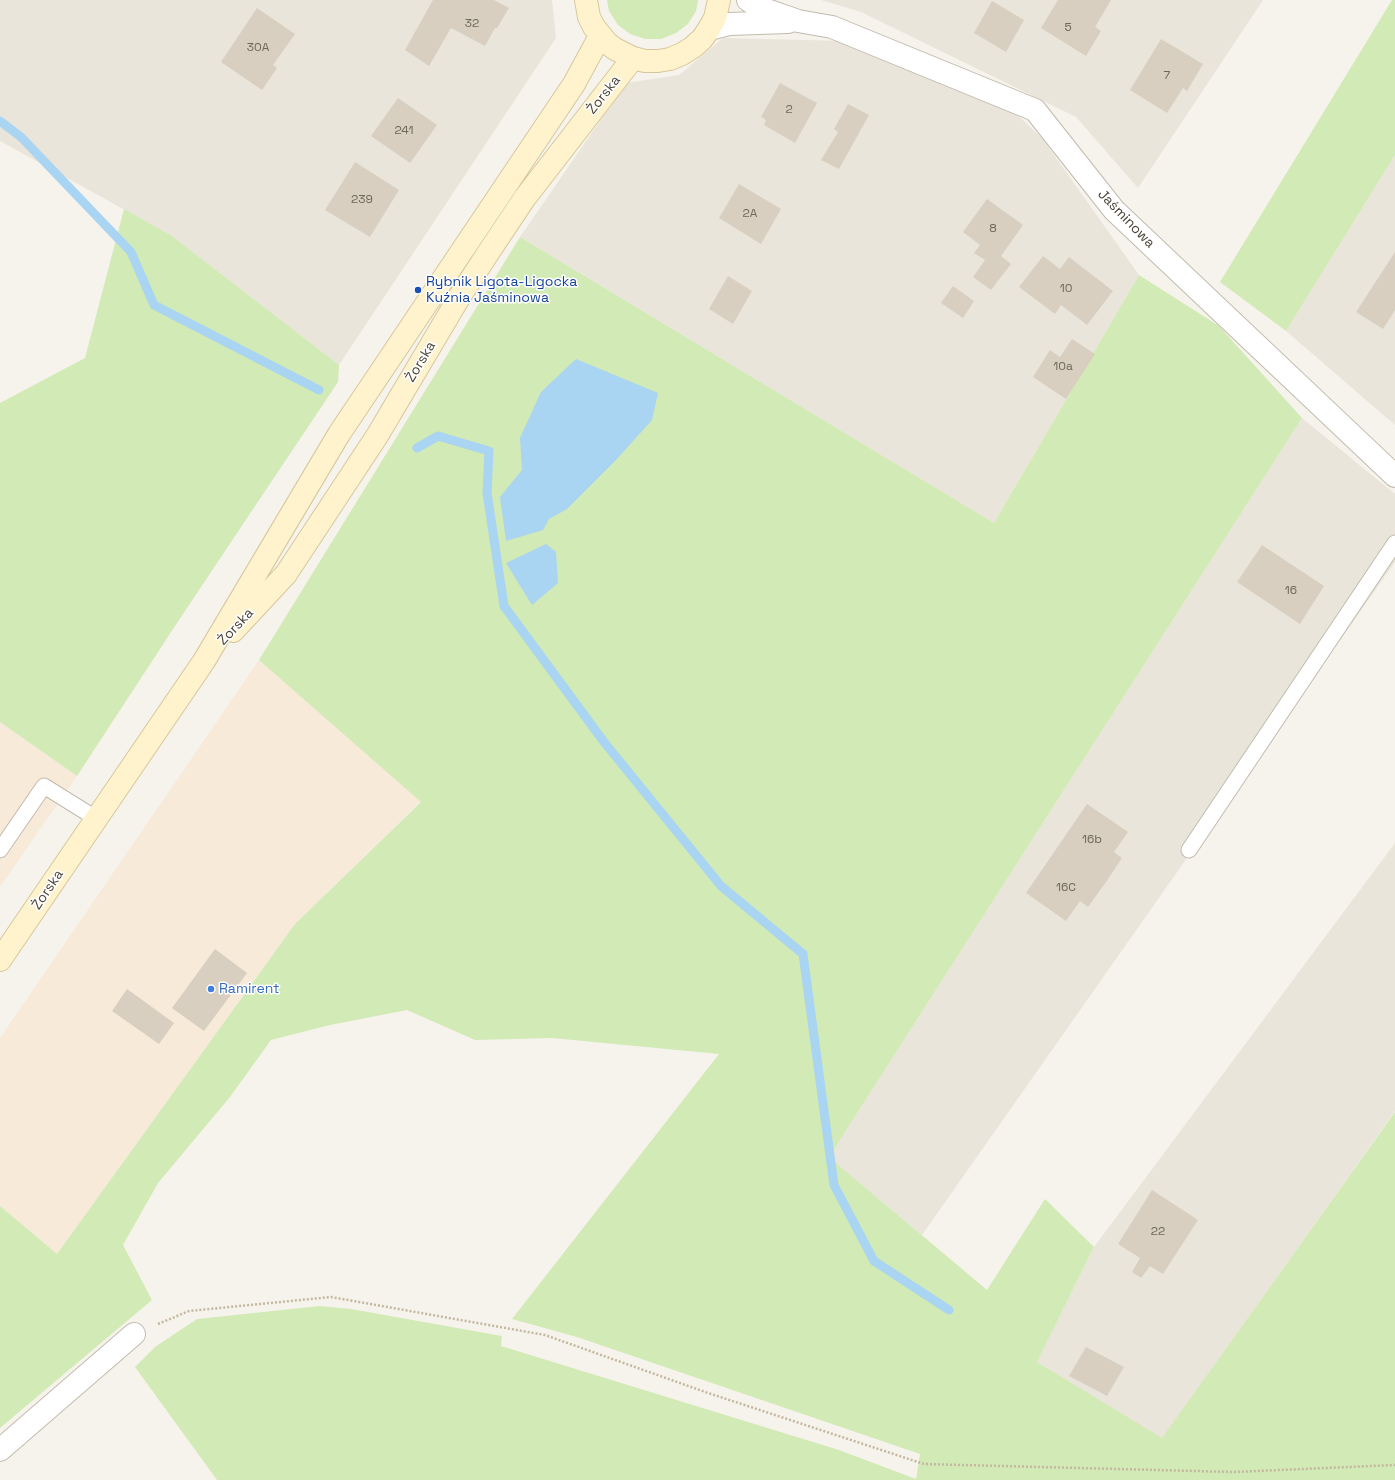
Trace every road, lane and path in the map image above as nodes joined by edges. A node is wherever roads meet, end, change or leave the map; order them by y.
1 (586, 0) edge
2 (719, 0) edge
3 (748, 0) edge
4 (798, 21) junction
5 (709, 29) junction
6 (600, 36) junction
7 (633, 58) junction
8 (1395, 476) edge
9 (1395, 543) edge
10 (204, 661) junction
11 (97, 819) junction
12 (0, 850) edge
13 (1189, 850) dead end
14 (0, 960) edge
15 (134, 1334) joint
16 (0, 1450) edge
17 (1395, 1466) edge

1 - 6 main road
2 - 5 main road
3 - 4 street, Jaśminowa
4 - 5 street, Jaśminowa
4 - 8 street, Jaśminowa
5 - 7 main road
6 - 7 main road
6 - 10 main road, Żorska
7 - 10 main road, Żorska
9 - 13 lane
10 - 11 main road, Żorska
11 - 12 lane
11 - 14 main road, Żorska
15 - 16 street
15 - 17 path

